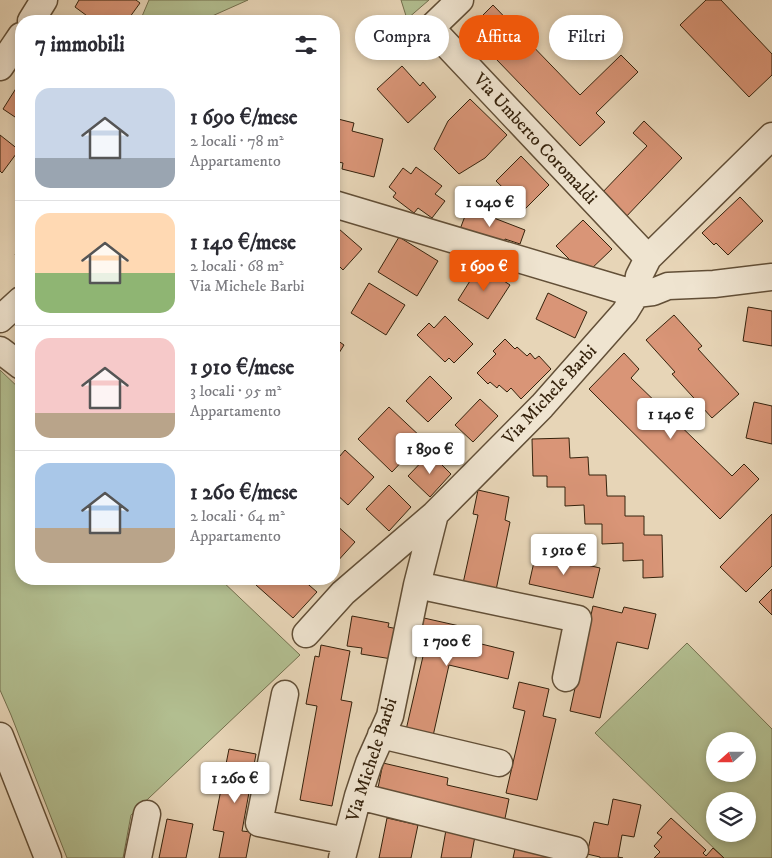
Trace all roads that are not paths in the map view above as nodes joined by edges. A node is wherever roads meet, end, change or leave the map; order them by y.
1 (44, 0) edge
2 (460, 0) edge
3 (35, 15) edge
4 (15, 45) edge
5 (0, 67) edge
6 (772, 136) edge
7 (340, 206) edge
8 (648, 258) junction
9 (772, 276) edge
10 (636, 294) junction
11 (15, 305) edge
12 (0, 319) edge
13 (0, 350) edge
14 (15, 361) edge
15 (435, 514) junction
16 (417, 584) junction
17 (306, 634) dead end
18 (566, 678) dead end
19 (285, 694) dead end
20 (381, 735) junction
21 (0, 736) edge
22 (498, 763) dead end
23 (358, 796) junction
24 (147, 814) dead end
25 (344, 849) edge
26 (574, 850) dead end
27 (48, 858) edge
28 (138, 858) edge

1 - 3 street
2 - 8 street, Via Umberto Coromaldi
4 - 5 street
6 - 8 street
7 - 10 street
8 - 10 street, Via Michele Barbi
9 - 10 street
10 - 15 street, Via Michele Barbi
11 - 12 street
13 - 14 street
15 - 16 street, Via Michele Barbi
15 - 17 street
16 - 18 street
16 - 20 street, Via Michele Barbi
19 - 25 street
20 - 22 street
20 - 23 street, Via Michele Barbi
21 - 27 street
23 - 25 street, Via Michele Barbi
23 - 26 street
24 - 28 street

